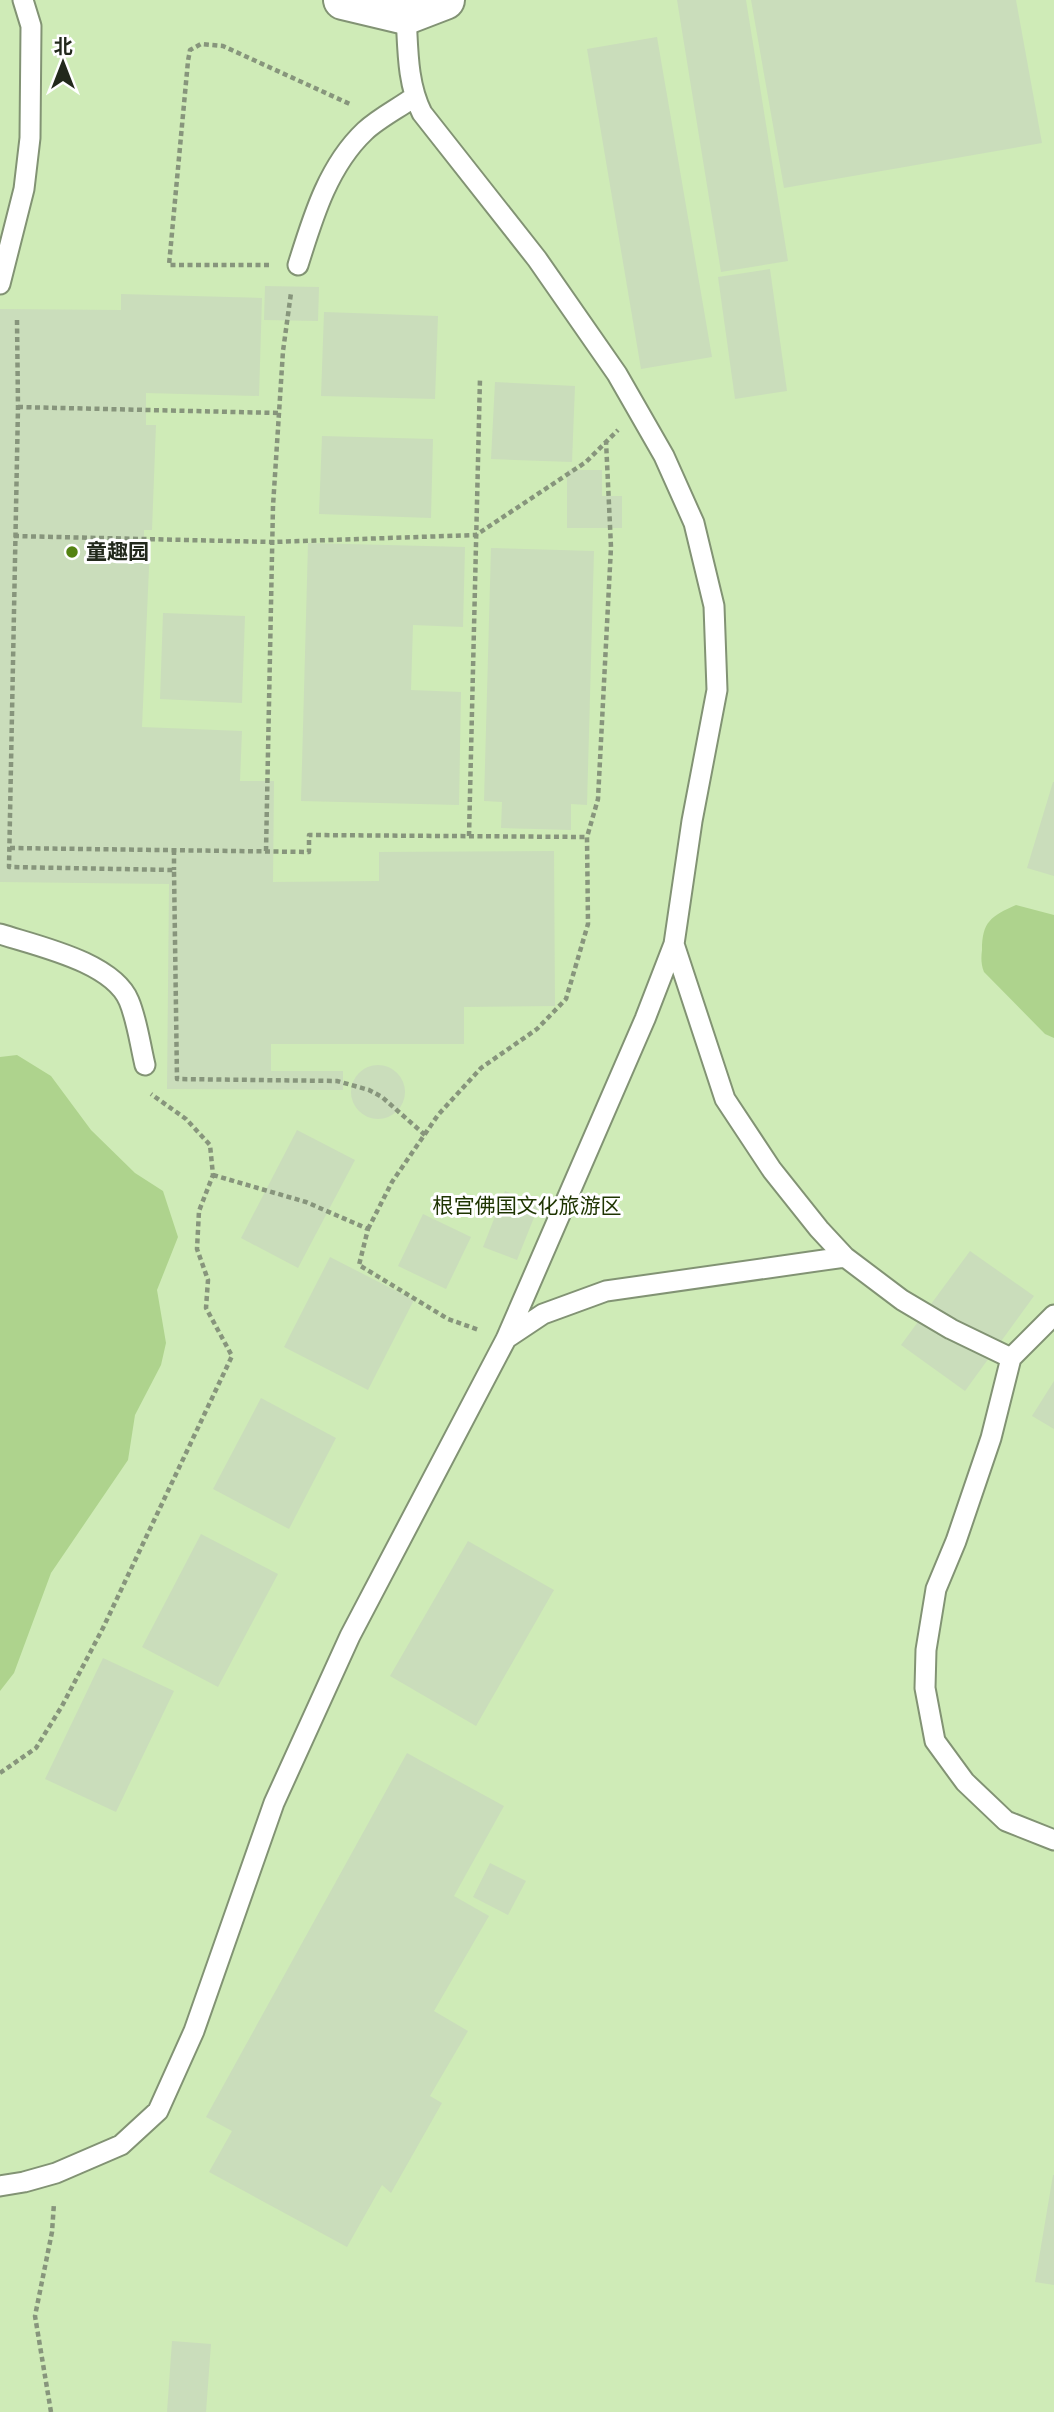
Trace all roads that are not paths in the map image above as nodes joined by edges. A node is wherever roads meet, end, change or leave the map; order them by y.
1 (23, 0) edge
2 (343, 0) edge
3 (445, 0) edge
4 (406, 15) junction
5 (414, 97) junction
6 (298, 265) road end
7 (0, 284) edge
8 (0, 934) edge
9 (674, 944) junction
10 (145, 1065) road end
11 (845, 1256) junction
12 (1054, 1315) edge
13 (506, 1339) junction
14 (1011, 1358) junction
15 (1054, 1840) edge
16 (0, 2186) edge

1 - 7 lane
2 - 4 street
3 - 4 street
4 - 5 lane
5 - 6 lane
5 - 9 lane
8 - 10 lane
9 - 11 lane
9 - 13 lane
11 - 13 lane
11 - 14 lane
12 - 14 lane
13 - 16 lane
14 - 15 lane

